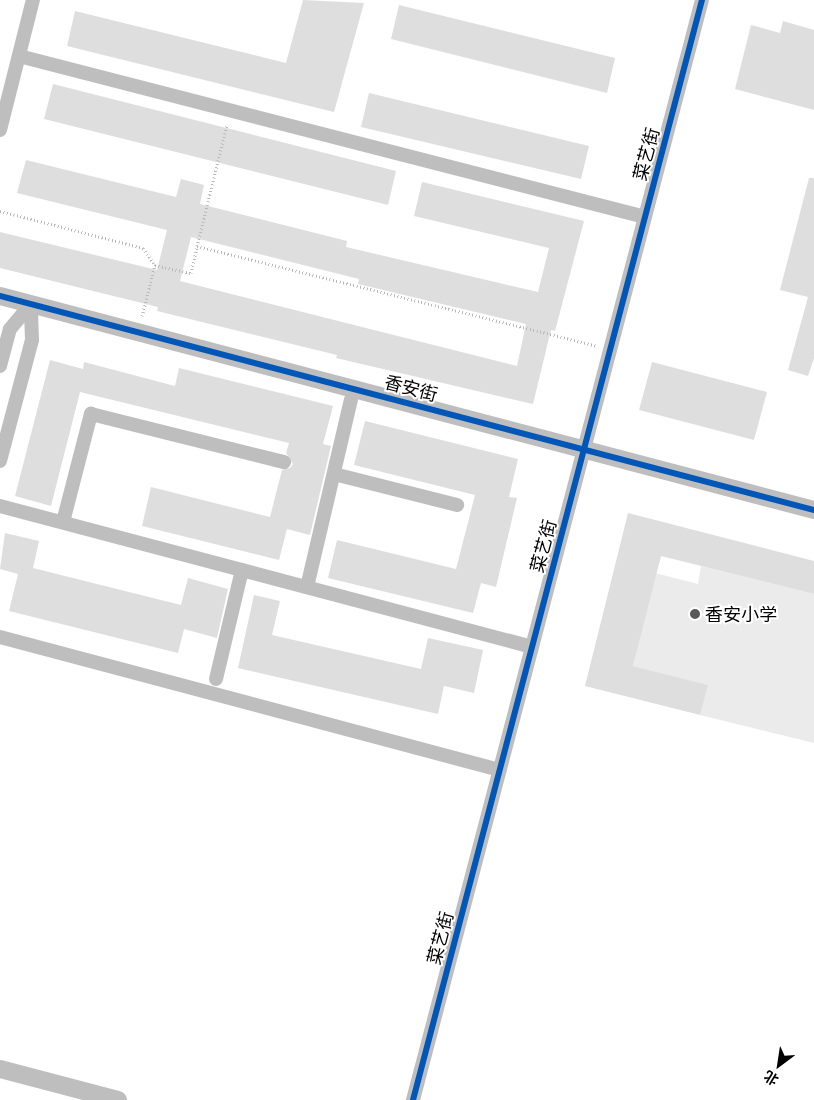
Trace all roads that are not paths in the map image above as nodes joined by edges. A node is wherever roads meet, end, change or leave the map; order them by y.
1 (33, 0) edge
2 (702, 0) edge
3 (18, 56) junction
4 (0, 130) edge
5 (645, 217) junction
6 (0, 296) edge
7 (31, 304) junction
8 (0, 366) edge
9 (351, 400) dead end
10 (584, 449) junction
11 (0, 461) edge
12 (284, 462) dead end
13 (334, 474) junction
14 (457, 504) dead end
15 (0, 506) edge
16 (814, 510) edge
17 (63, 522) junction
18 (242, 570) junction
19 (306, 587) junction
20 (0, 638) edge
21 (532, 647) junction
22 (216, 679) dead end
23 (500, 770) junction
24 (0, 1069) edge
25 (118, 1100) edge
26 (413, 1100) edge

1 - 3 street
2 - 5 street, 菜艺街
3 - 4 street
3 - 5 street
5 - 10 street, 菜艺街
6 - 7 street, 香安街
7 - 8 street
7 - 10 street, 香安街
7 - 11 street
9 - 13 street
10 - 16 street, 香安街
10 - 21 street, 菜艺街
12 - 17 street
13 - 14 street
13 - 19 street
15 - 17 street
17 - 18 street
18 - 19 street
18 - 22 street
19 - 21 street
20 - 23 street
21 - 23 street, 菜艺街
23 - 26 street, 菜艺街
24 - 25 street

